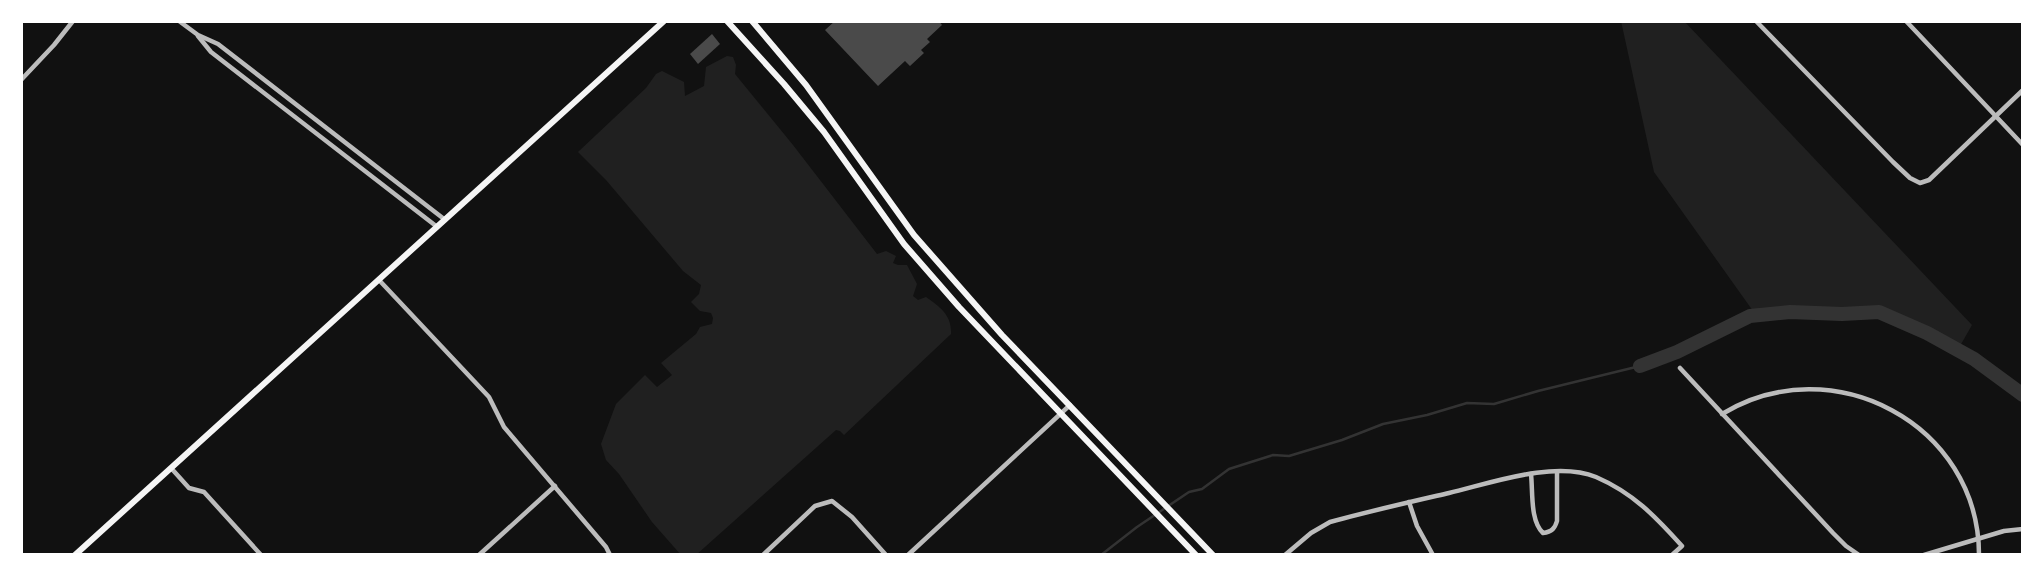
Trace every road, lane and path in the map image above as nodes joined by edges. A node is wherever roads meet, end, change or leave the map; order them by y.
1 (73, 21) edge
2 (179, 21) edge
3 (664, 21) edge
4 (727, 21) edge
5 (751, 21) edge
6 (1756, 21) edge
7 (1906, 21) edge
8 (198, 35) junction
9 (21, 80) edge
10 (276, 89) junction
11 (2023, 90) edge
12 (270, 98) junction
13 (1996, 117) junction
14 (2023, 145) edge
15 (355, 150) junction
16 (349, 159) junction
17 (443, 219) junction
18 (436, 226) junction
19 (378, 279) junction
20 (1680, 368) dead end
21 (1070, 405) junction
22 (1061, 413) junction
23 (1722, 414) junction
24 (171, 468) junction
25 (1558, 472) junction
26 (1531, 474) junction
27 (555, 486) junction
28 (1409, 502) junction
29 (2023, 529) edge
30 (1978, 539) junction
31 (75, 555) edge
32 (261, 555) edge
33 (479, 555) edge
34 (610, 555) edge
35 (764, 555) edge
36 (886, 555) edge
37 (908, 555) edge
38 (1196, 555) edge
39 (1213, 555) edge
40 (1285, 555) edge
41 (1433, 555) edge
42 (1672, 555) edge
43 (1859, 555) edge
44 (1924, 555) edge
45 (1979, 555) edge

1 - 9 street
2 - 8 street
3 - 17 main road
4 - 22 main road
5 - 21 main road
6 - 13 street
7 - 13 street
8 - 10 street
8 - 12 street
10 - 12 street
10 - 15 street
11 - 13 street
12 - 16 street
13 - 14 street
15 - 16 street
15 - 17 street
16 - 18 street
17 - 18 main road
18 - 19 main road
19 - 24 main road
19 - 27 street
20 - 23 street
21 - 22 street
21 - 39 main road
22 - 37 street
22 - 38 main road
23 - 30 street
23 - 43 street
24 - 31 main road
24 - 32 street
25 - 26 street
25 - 26 street
25 - 42 street
26 - 28 street
27 - 33 street
27 - 34 street
28 - 40 street
28 - 41 street
29 - 30 street
30 - 44 street
30 - 45 street
35 - 36 street

